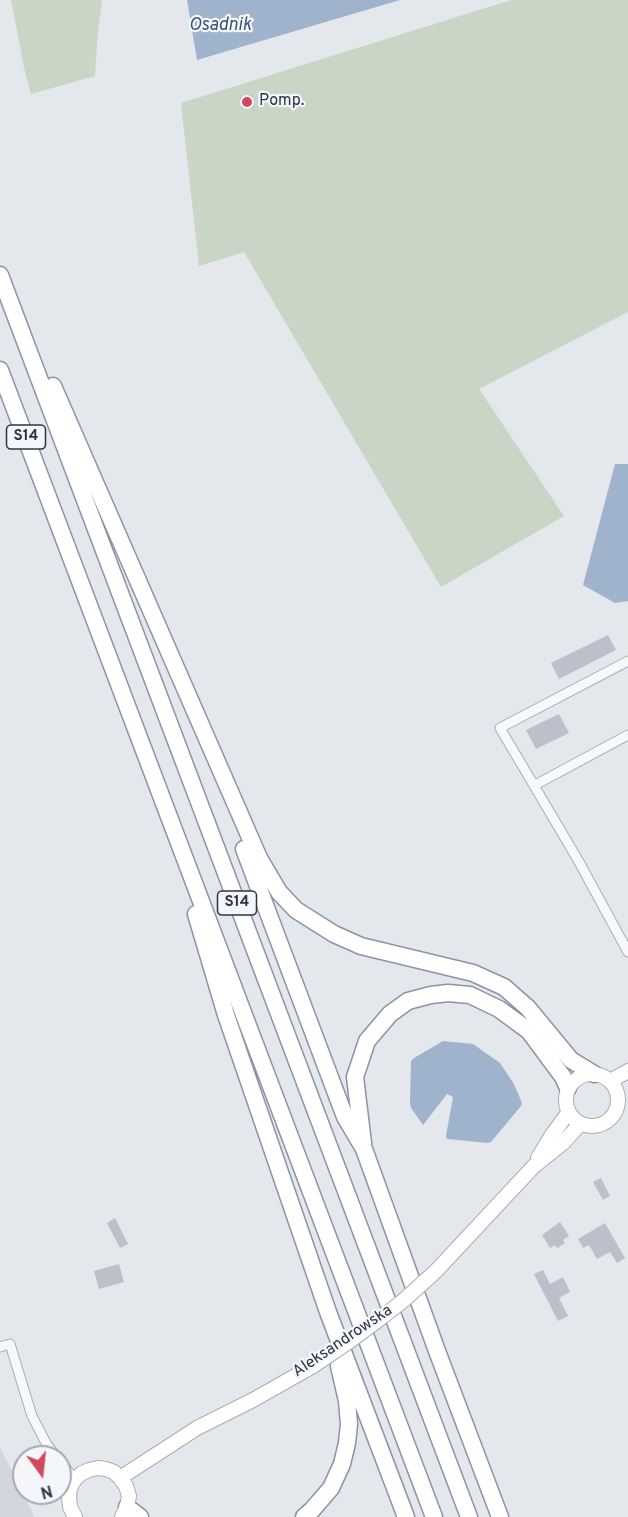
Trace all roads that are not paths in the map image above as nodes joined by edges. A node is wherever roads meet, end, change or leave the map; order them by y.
1 (2, 281) edge
2 (0, 370) edge
3 (628, 661) edge
4 (181, 680) junction
5 (628, 735) edge
6 (535, 785) junction
7 (168, 815) junction
8 (628, 952) edge
9 (628, 1071) edge
10 (594, 1074) junction
11 (610, 1081) junction
12 (568, 1088) junction
13 (623, 1097) edge
14 (568, 1113) junction
15 (580, 1124) junction
16 (364, 1149) junction
17 (534, 1166) junction
18 (328, 1312) junction
19 (5, 1345) edge
20 (47, 1445) edge
21 (72, 1476) edge
22 (120, 1478) junction
23 (75, 1479) junction
24 (130, 1514) edge
25 (75, 1517) edge
26 (304, 1517) edge
27 (406, 1517) edge
28 (434, 1517) edge
29 (469, 1517) edge
30 (500, 1517) edge

1 - 4 highway
1 - 29 highway, S14
2 - 7 highway, S14
3 - 6 street
4 - 10 highway
4 - 16 highway
5 - 6 street
6 - 8 street
7 - 18 highway
7 - 28 highway, S14
9 - 11 main road
10 - 11 main road
10 - 12 main road
11 - 13 main road
12 - 14 main road
12 - 16 highway
13 - 15 main road
14 - 15 main road
14 - 17 main road, Aleksandrowska
15 - 17 main road, Aleksandrowska
16 - 30 highway
17 - 22 main road, Aleksandrowska, bridge
18 - 26 highway
18 - 27 highway
19 - 20 street
21 - 23 street
22 - 23 main road
22 - 24 main road
23 - 25 main road

